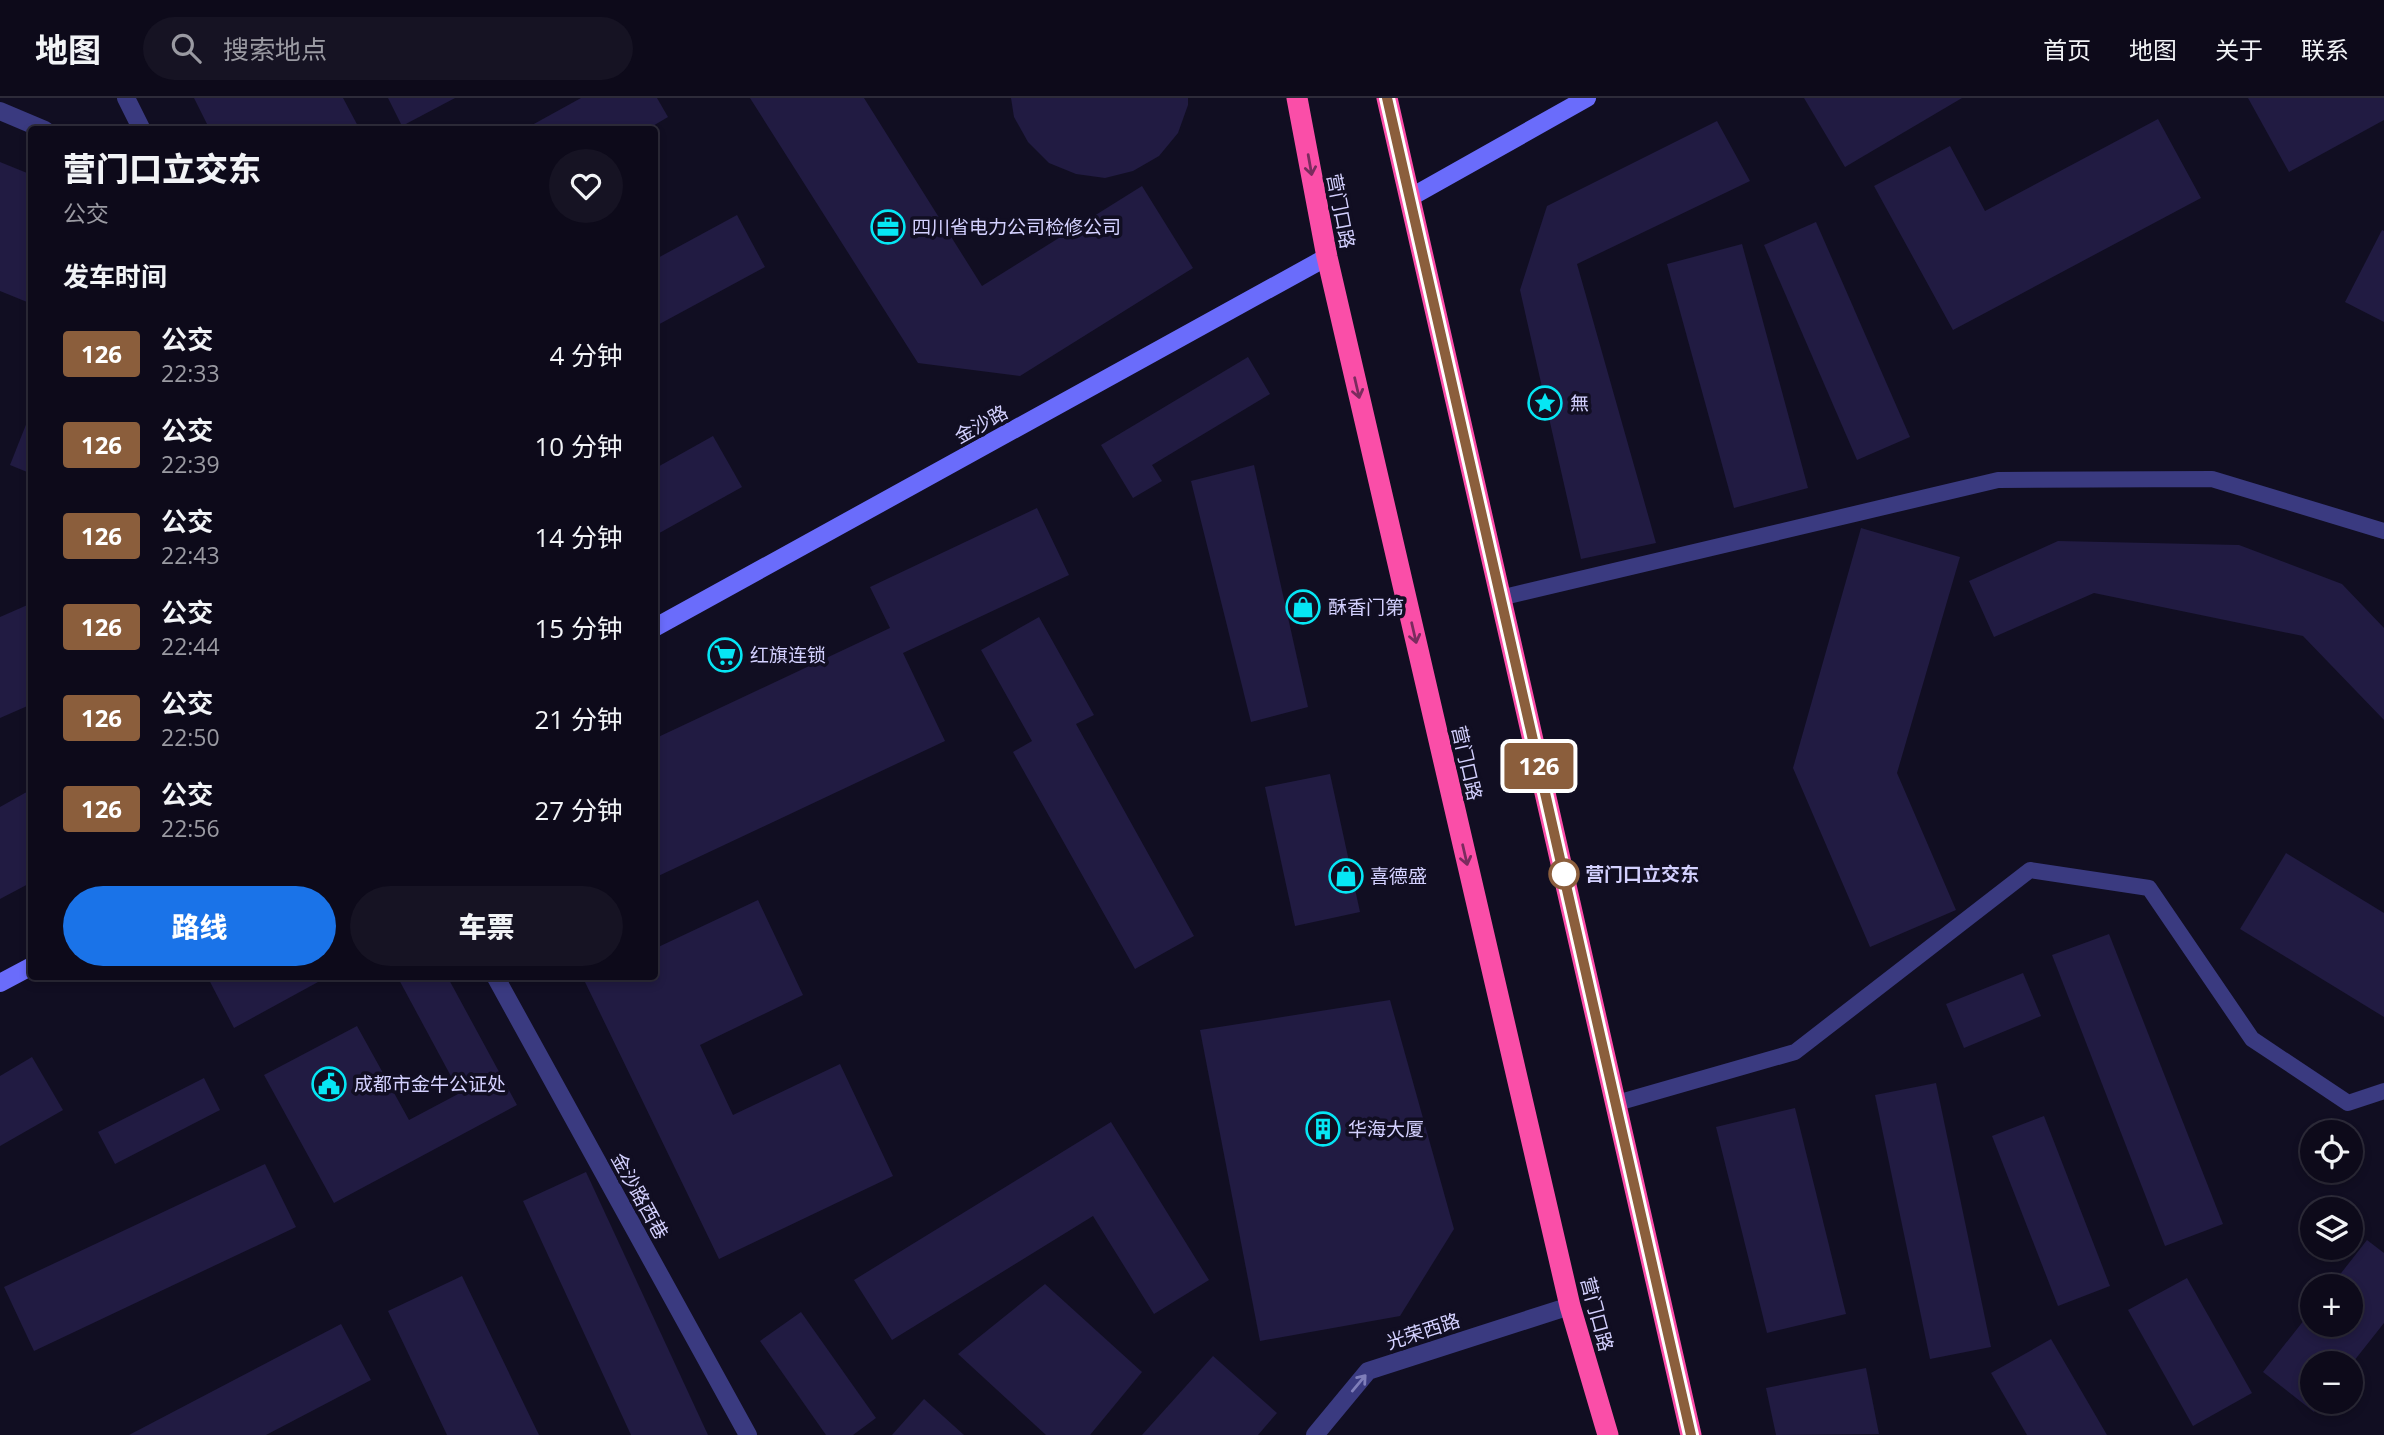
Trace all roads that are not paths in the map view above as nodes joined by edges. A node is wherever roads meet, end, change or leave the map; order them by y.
1 (126, 98) edge
2 (1297, 98) edge
3 (1387, 98) edge
4 (1587, 98) edge
5 (0, 111) edge
6 (36, 126) edge
7 (140, 126) edge
8 (1411, 197) junction
9 (1327, 257) junction
10 (2384, 531) edge
11 (1500, 598) junction
12 (658, 626) edge
13 (28, 968) edge
14 (497, 980) edge
15 (0, 983) edge
16 (2384, 1091) edge
17 (1616, 1102) junction
18 (1570, 1306) junction
19 (748, 1435) edge
20 (1315, 1435) edge
21 (1608, 1435) edge
22 (1691, 1435) edge

1 - 7 street
2 -> 9 highway, 营门口路
3 - 8 highway
4 - 8 street
5 - 6 street
8 - 11 highway
9 - 12 street, 金沙路
9 -> 18 highway, 营门口路
10 - 11 lane
11 - 17 highway
13 - 15 street
14 - 19 street, 金沙路西巷
16 - 17 lane
17 - 22 highway
20 -> 18 street, 光荣西路
18 - 21 highway, 营门口路

